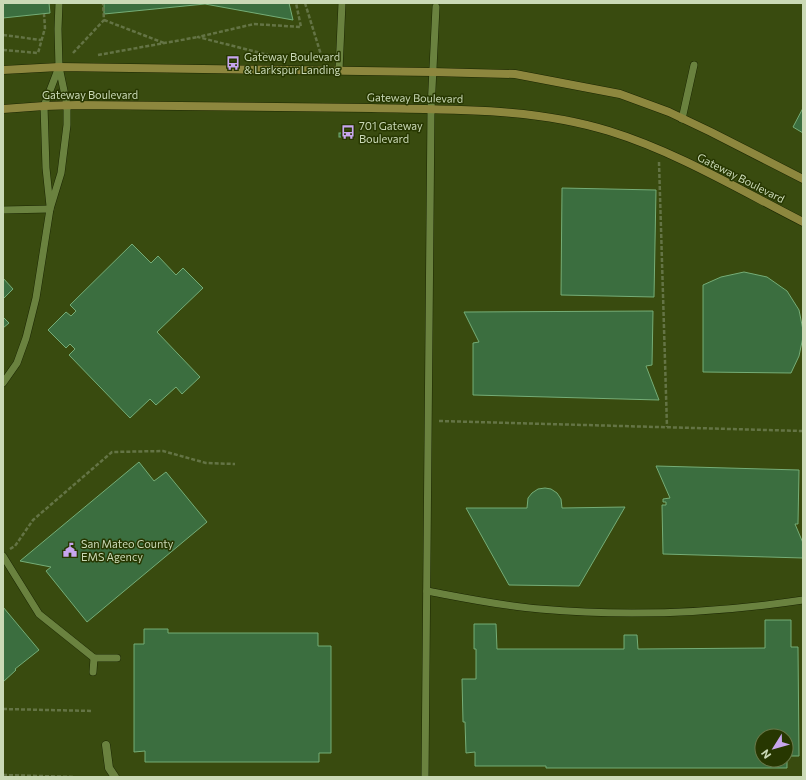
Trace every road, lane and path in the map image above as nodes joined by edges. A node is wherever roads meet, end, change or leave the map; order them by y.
1 (59, 3) edge
2 (103, 3) edge
3 (296, 3) edge
4 (305, 3) edge
5 (342, 3) edge
6 (436, 6) dead end
7 (44, 14) dead end
8 (104, 20) junction
9 (3, 35) edge
10 (198, 37) junction
11 (41, 40) junction
12 (164, 43) junction
13 (3, 50) edge
14 (73, 53) dead end
15 (91, 56) dead end
16 (279, 58) dead end
17 (322, 58) dead end
18 (694, 65) dead end
19 (59, 67) junction
20 (3, 70) edge
21 (339, 70) junction
22 (432, 72) junction
23 (67, 105) junction
24 (44, 106) junction
25 (3, 109) edge
26 (431, 109) junction
27 (682, 119) junction
28 (658, 149) junction
29 (803, 179) edge
30 (50, 209) junction
31 (3, 210) edge
32 (803, 222) edge
33 (3, 383) edge
34 (428, 421) junction
35 (667, 427) junction
36 (803, 431) edge
37 (235, 464) dead end
38 (9, 549) dead end
39 (3, 556) edge
40 (427, 592) junction
41 (803, 600) edge
42 (94, 658) junction
43 (117, 658) dead end
44 (93, 672) dead end
45 (3, 709) edge
46 (93, 711) dead end
47 (106, 745) dead end
48 (3, 775) edge
49 (75, 777) edge
50 (115, 777) edge
51 (425, 777) edge

1 - 19 lane
2 - 8 path
3 - 10 path
4 - 17 path
5 - 21 lane
6 - 22 lane
7 - 11 path
8 - 12 path
8 - 14 path
9 - 11 path
10 - 12 path
10 - 16 path
11 - 13 path
12 - 15 path
18 - 27 lane
19 - 20 main road
19 - 21 main road
19 - 23 lane
19 - 24 lane
21 - 22 main road
22 - 26 lane
22 - 27 main road
23 - 24 main road, Gateway Boulevard
23 - 26 main road, Gateway Boulevard
23 - 30 lane
24 - 25 main road, Gateway Boulevard
24 - 30 lane
26 - 28 main road, Gateway Boulevard
26 - 34 lane
27 - 29 main road
28 - 32 main road, Gateway Boulevard
28 - 35 path
30 - 31 lane
30 - 33 lane
34 - 35 path
34 - 40 lane
35 - 36 path
37 - 38 path
39 - 42 lane
40 - 41 lane
40 - 51 lane
42 - 43 lane
42 - 44 lane
45 - 46 path
47 - 50 street
48 - 49 path

